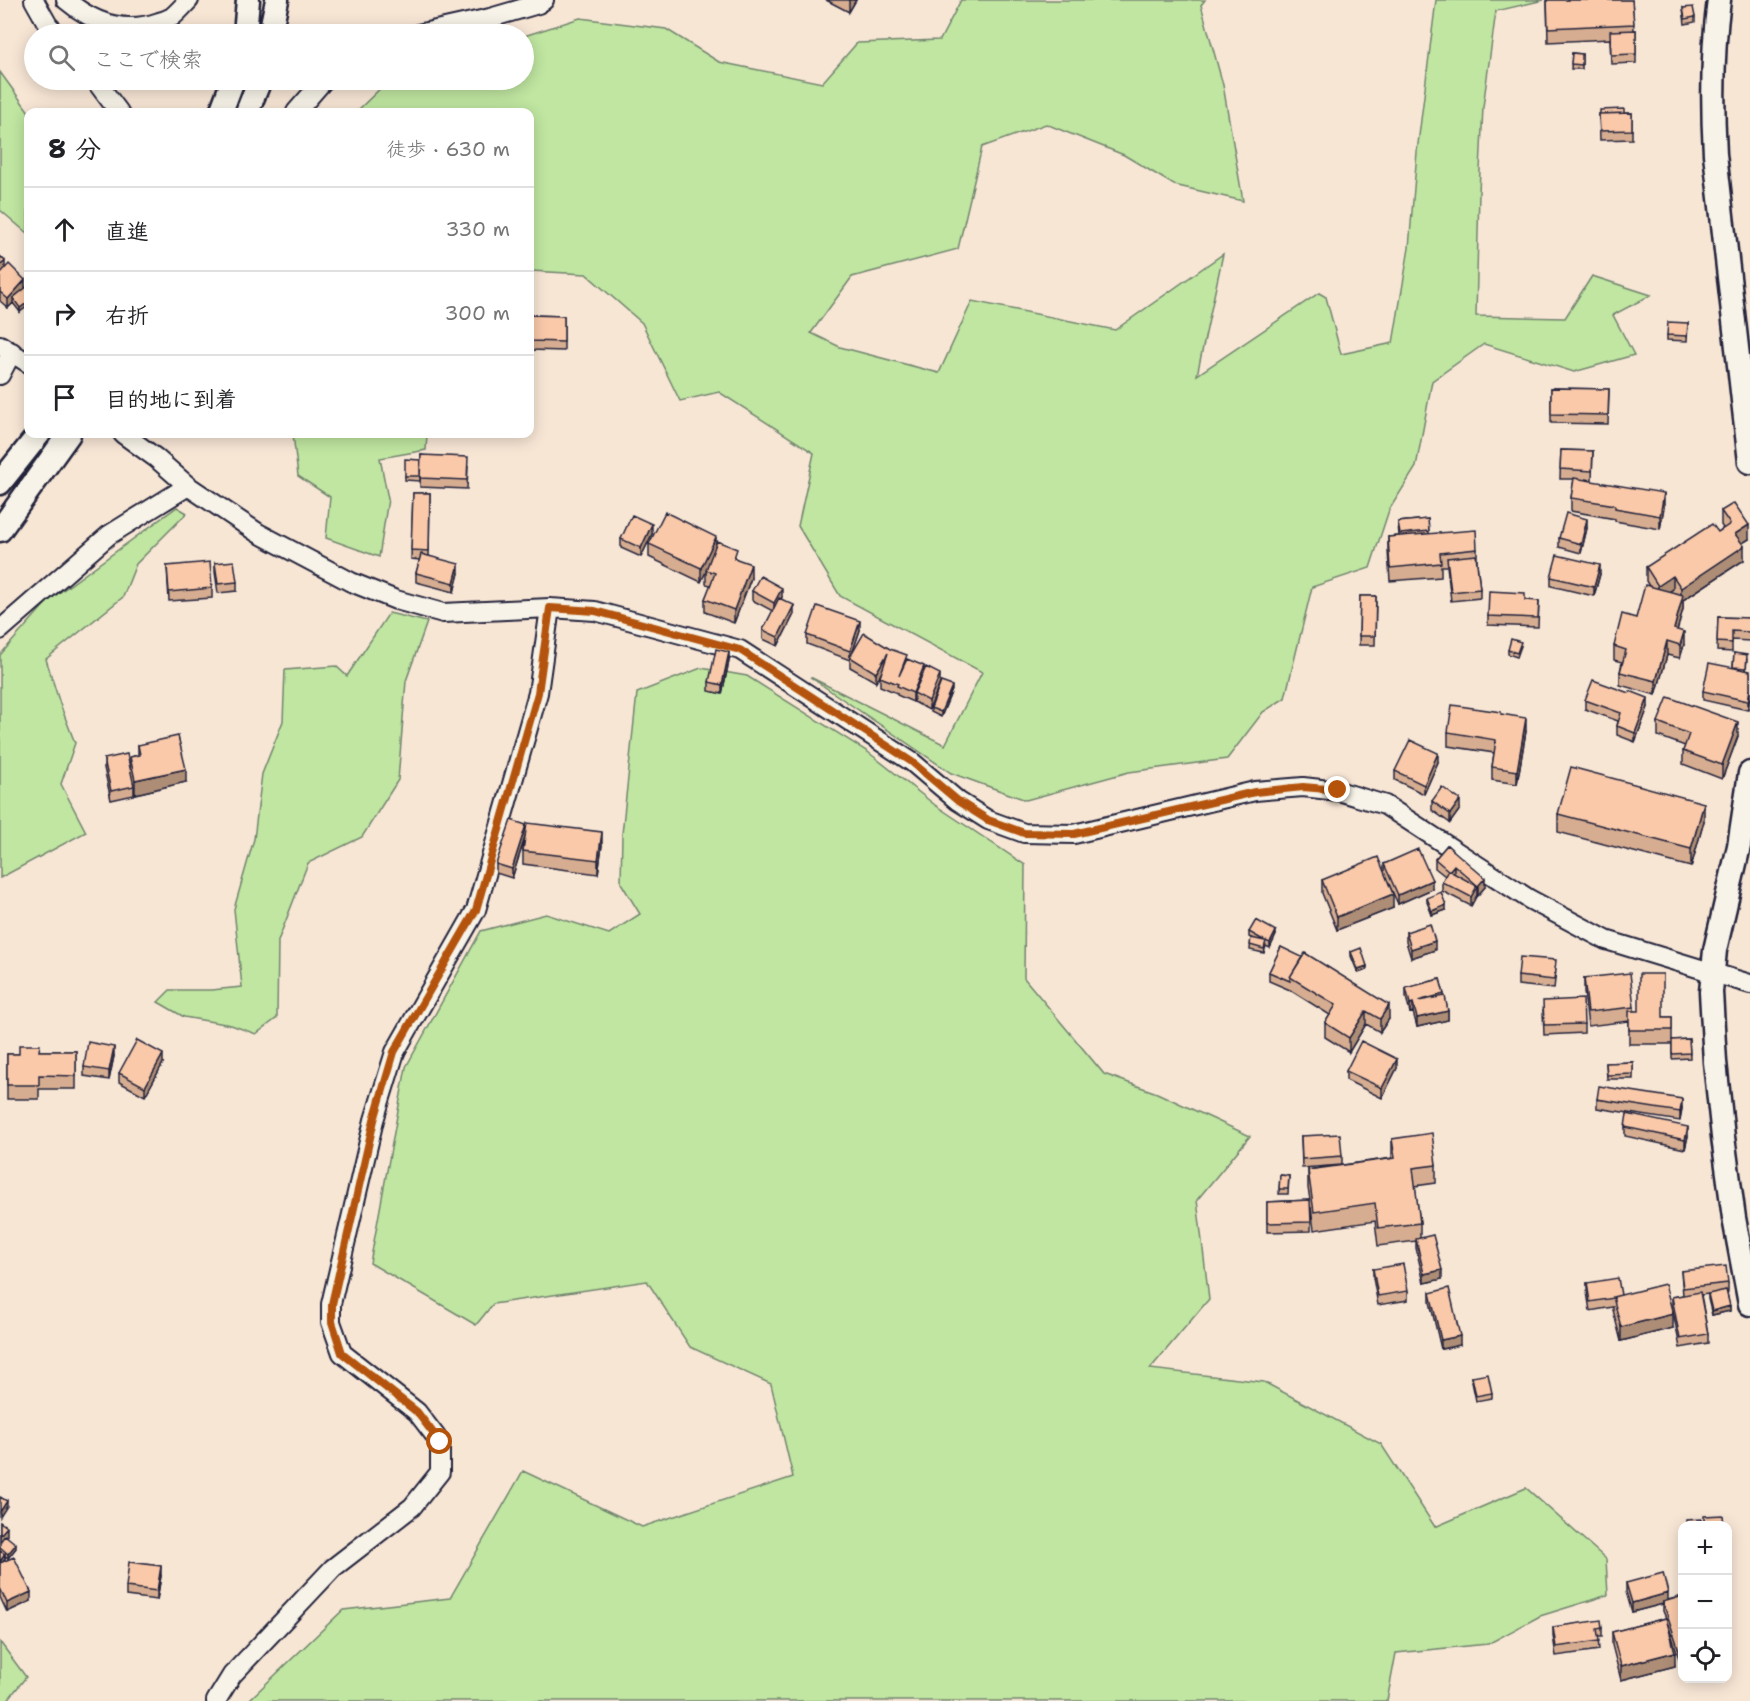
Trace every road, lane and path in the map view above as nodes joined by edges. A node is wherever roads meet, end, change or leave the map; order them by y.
1 (34, 0) edge
2 (66, 0) edge
3 (189, 0) edge
4 (248, 0) edge
5 (278, 0) edge
6 (544, 0) edge
7 (1719, 0) edge
8 (48, 24) edge
9 (106, 24) edge
10 (154, 24) edge
11 (247, 24) edge
12 (272, 24) edge
13 (463, 24) edge
14 (102, 90) edge
15 (229, 90) edge
16 (256, 90) edge
17 (315, 90) edge
18 (116, 108) edge
19 (222, 108) edge
20 (249, 108) edge
21 (300, 108) edge
22 (6, 348) edge
23 (24, 360) edge
24 (0, 375) edge
25 (24, 436) edge
26 (36, 438) edge
27 (66, 438) edge
28 (78, 438) edge
29 (128, 438) edge
30 (1750, 462) edge
31 (0, 475) edge
32 (0, 483) edge
33 (188, 486) junction
34 (0, 531) edge
35 (550, 608) junction
36 (0, 630) edge
37 (1750, 773) edge
38 (1713, 974) junction
39 (1750, 984) edge
40 (1750, 1304) edge
41 (216, 1701) edge

1 - 8 street
2 - 9 street
3 - 10 street
4 - 11 street
5 - 12 street
6 - 13 street
7 - 30 street
14 - 18 street
15 - 19 street
16 - 20 street
17 - 21 street
22 - 23 street
22 - 24 street
25 - 31 street
26 - 32 street
27 - 34 street
28 - 34 street
29 - 33 street
33 - 35 street
33 - 36 street
35 - 38 street
35 - 41 street
37 - 38 street
38 - 39 street
38 - 40 street

